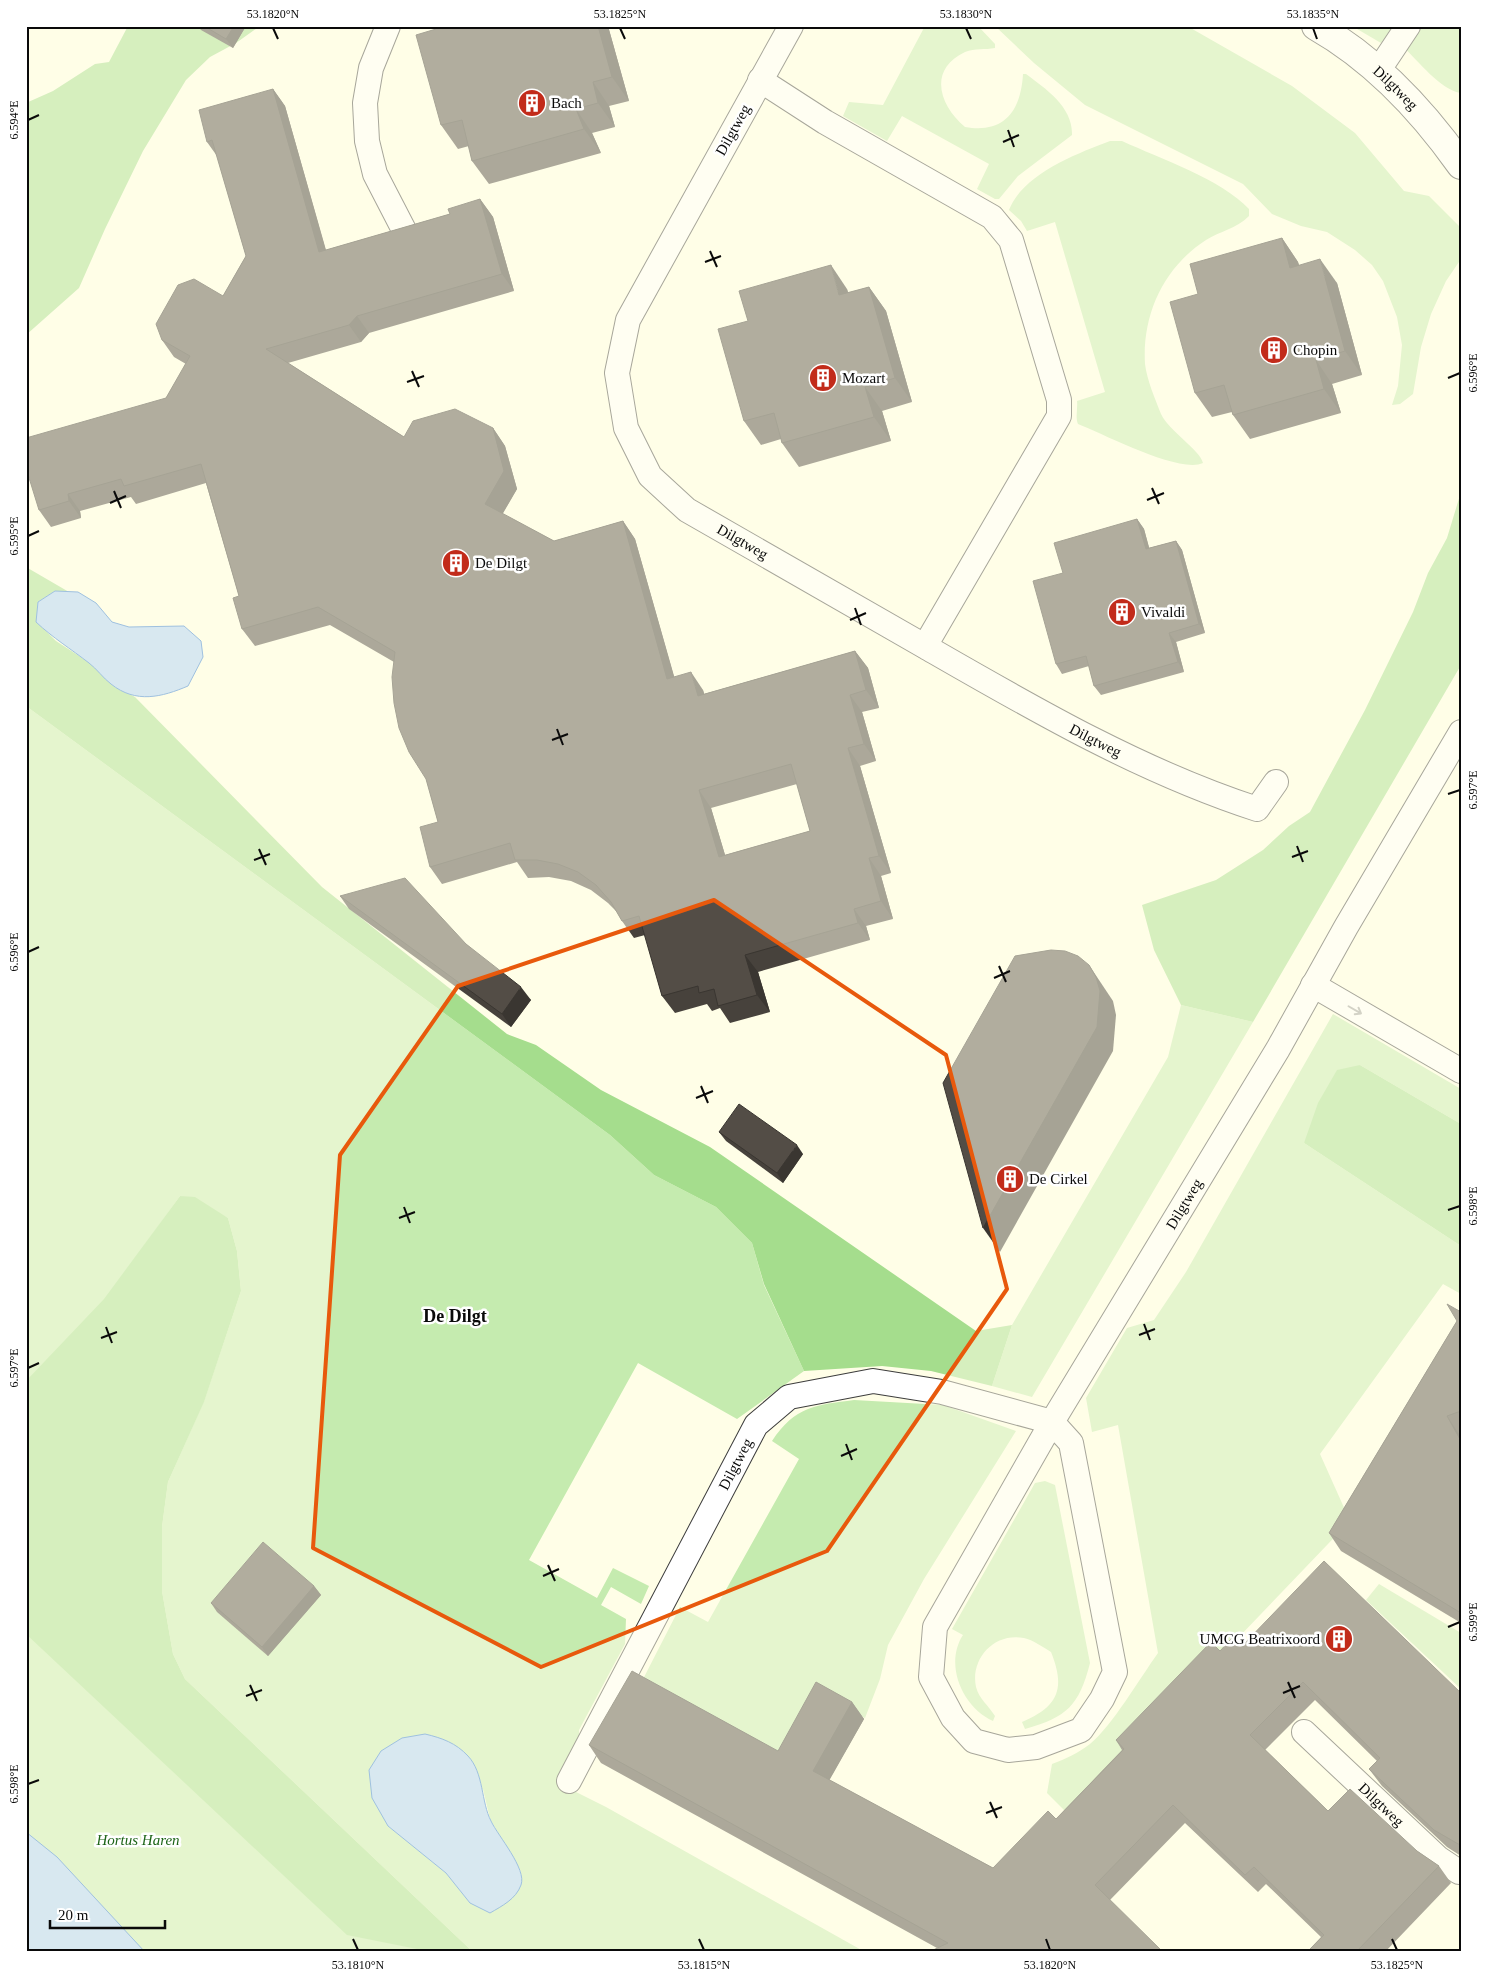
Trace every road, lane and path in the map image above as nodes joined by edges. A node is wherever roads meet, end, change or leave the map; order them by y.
1 (388, 26) edge
2 (791, 26) edge
3 (1316, 26) edge
4 (1408, 26) edge
5 (1378, 71) junction
6 (760, 80) junction
7 (1460, 160) edge
8 (405, 232) edge
9 (925, 646) junction
10 (1461, 732) edge
11 (1276, 782) dead end
12 (1313, 985) junction
13 (1461, 1071) edge
14 (1052, 1422) junction
15 (1304, 1732) dead end
16 (569, 1781) dead end
17 (1461, 1870) edge

1 - 8 lane
2 - 6 lane, Dilgtweg
3 - 5 street, Dilgtweg
4 - 5 lane
5 - 7 street, Dilgtweg
6 - 9 lane
6 - 9 lane, Dilgtweg
9 - 11 lane, Dilgtweg
10 - 12 lane, Dilgtweg
12 -> 13 lane
12 - 14 lane, Dilgtweg
14 - 14 lane, Dilgtweg
14 - 16 lane, Dilgtweg
15 - 17 lane, Dilgtweg

